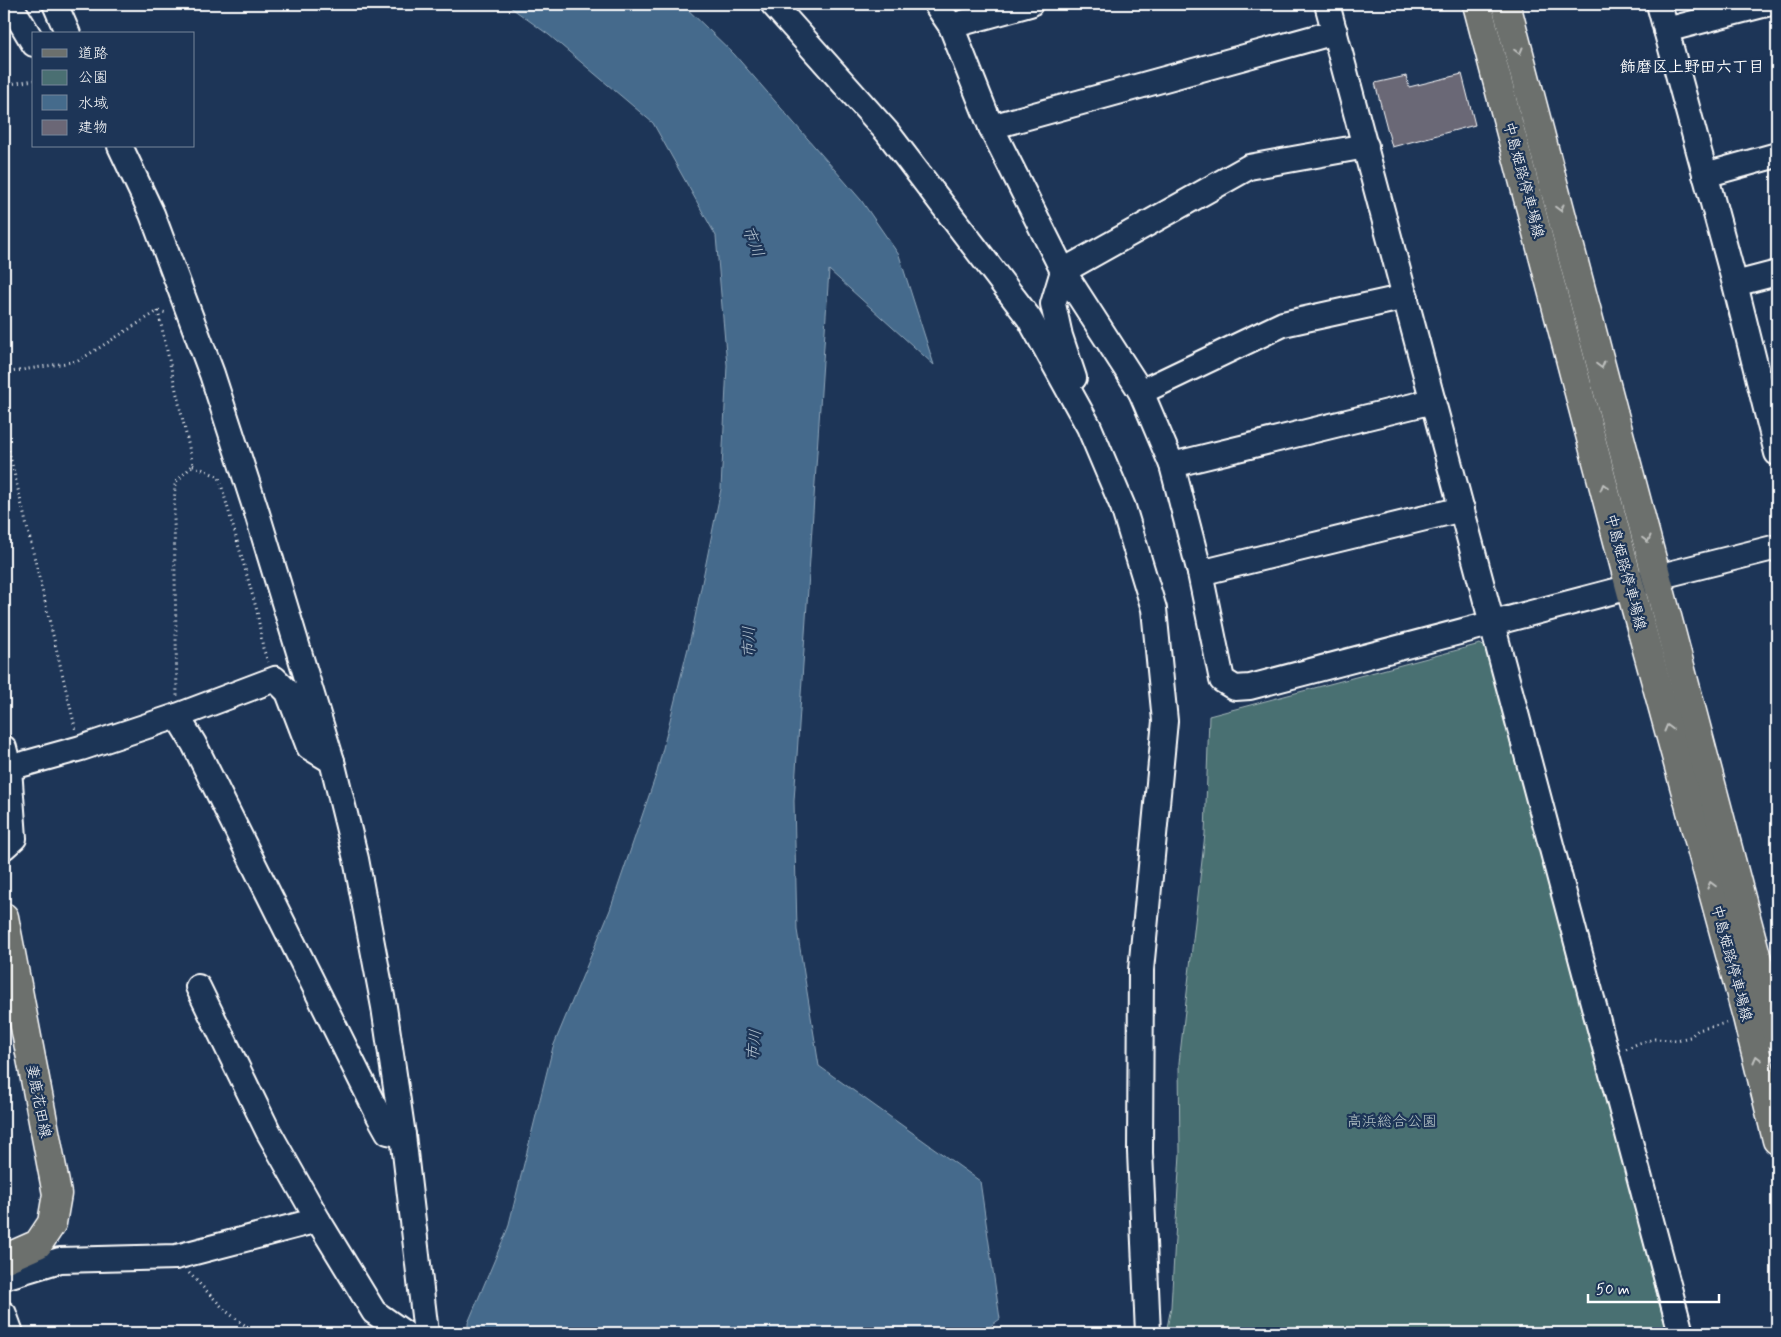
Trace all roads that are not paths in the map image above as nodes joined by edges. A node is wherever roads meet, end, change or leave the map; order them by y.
1 (10, 4) edge
2 (54, 4) edge
3 (773, 4) edge
4 (936, 4) edge
5 (1030, 4) edge
6 (1327, 4) edge
7 (1477, 4) edge
8 (1506, 4) edge
9 (1659, 4) edge
10 (1767, 4) edge
11 (951, 26) junction
12 (1666, 30) junction
13 (67, 32) edge
14 (1335, 32) junction
15 (32, 41) edge
16 (991, 127) junction
17 (1366, 146) junction
18 (121, 148) edge
19 (1777, 155) edge
20 (1704, 175) junction
21 (1064, 271) junction
22 (1777, 273) edge
23 (1734, 284) junction
24 (1406, 297) junction
25 (1141, 392) junction
26 (1433, 401) junction
27 (1772, 411) edge
28 (1090, 427) junction
29 (1777, 453) edge
30 (1172, 465) junction
31 (1462, 509) junction
32 (1777, 547) edge
33 (1200, 573) junction
34 (1657, 577) junction
35 (1630, 586) junction
36 (1491, 622) junction
37 (177, 716) junction
38 (6, 758) edge
39 (332, 761) junction
40 (4, 847) edge
41 (4, 917) edge
42 (198, 987) dead end
43 (1777, 1035) edge
44 (403, 1135) junction
45 (1777, 1140) edge
46 (318, 1220) junction
47 (4, 1259) edge
48 (4, 1277) edge
49 (4, 1314) edge
50 (11, 1333) edge
51 (404, 1333) edge
52 (426, 1333) edge
53 (1148, 1333) edge
54 (1681, 1333) edge

1 - 15 street
2 - 13 street
3 - 28 street
4 - 11 street
5 - 11 street
6 - 14 street
35 -> 7 main road, 中島姫路停車場線
8 -> 34 main road, 中島姫路停車場線
9 - 12 street
10 - 12 street
11 - 16 street
12 - 20 street
14 - 16 street
14 - 17 street
16 - 21 street
17 - 21 street
17 - 24 street
18 - 39 street
19 - 20 street
20 - 23 street
21 - 25 street
21 - 28 street
22 - 23 street
23 - 27 street
24 - 25 street
24 - 26 street
25 - 30 street
26 - 30 street
26 - 31 street
27 - 29 street
28 - 53 street
30 - 33 street
31 - 33 street
31 - 36 street
32 - 34 street
33 - 36 street
34 - 35 street
34 - 43 main road, 中島姫路停車場線
35 - 36 street
45 -> 35 main road, 中島姫路停車場線
36 - 54 street
37 - 38 street
37 - 39 street
37 - 44 street
38 - 40 street
39 - 44 street
41 - 47 main road, 妻鹿花田線
42 - 46 street
44 - 52 street
46 - 48 street
46 - 51 street
49 - 50 street

